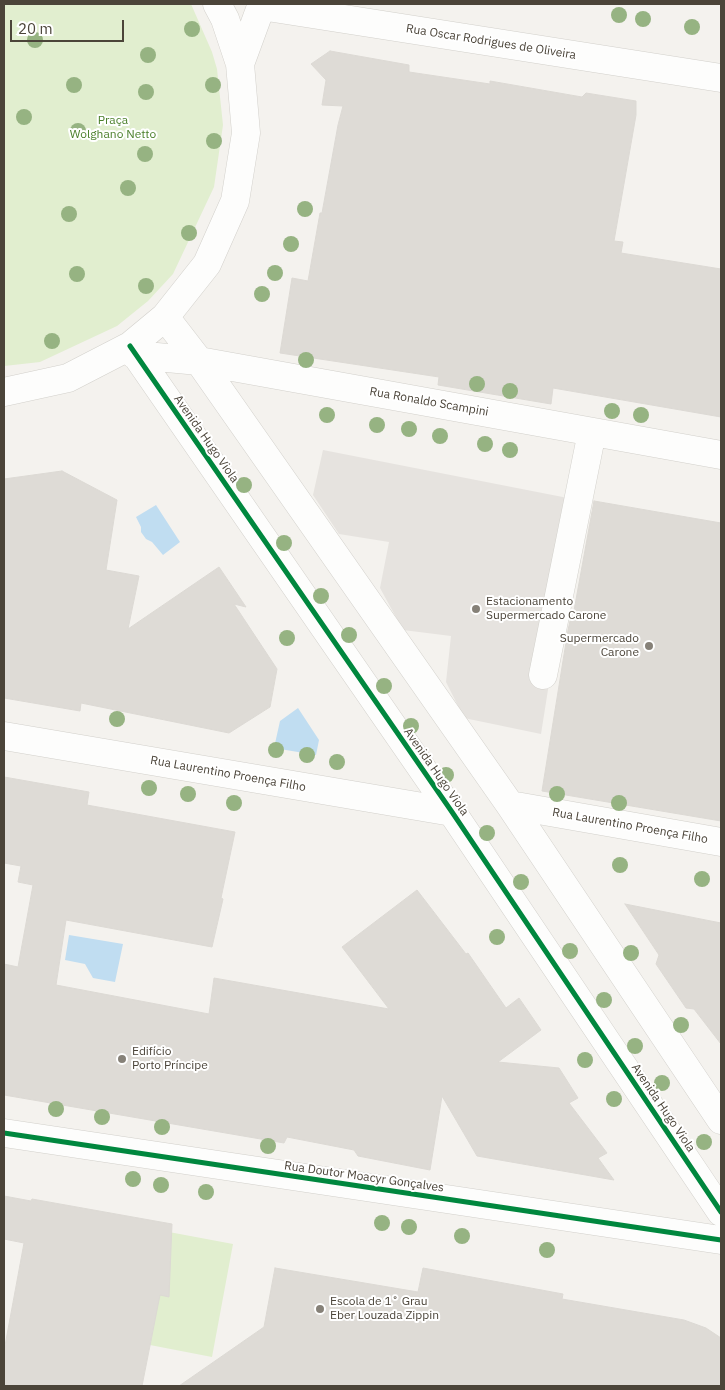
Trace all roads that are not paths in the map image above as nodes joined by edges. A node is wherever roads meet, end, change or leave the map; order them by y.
1 (217, 4) edge
2 (262, 5) edge
3 (240, 64) junction
4 (721, 78) edge
5 (165, 317) junction
6 (133, 350) junction
7 (199, 361) junction
8 (4, 392) edge
9 (592, 432) junction
10 (721, 455) edge
11 (543, 675) dead end
12 (4, 736) edge
13 (510, 805) junction
14 (452, 812) junction
15 (721, 842) edge
16 (721, 1120) edge
17 (4, 1133) edge
18 (721, 1212) edge
19 (721, 1240) edge

1 - 3 street
2 - 3 street
2 - 4 street, Rua Oscar Rodrigues de Oliveira
3 - 5 street
5 - 6 street
5 - 7 street
6 - 7 street, Rua Ronaldo Scampini
6 - 8 street
6 - 14 street, Avenida Hugo Viola
7 - 9 street, Rua Ronaldo Scampini
7 - 13 street
9 - 10 street, Rua Ronaldo Scampini
9 - 11 street
12 - 14 street, Rua Laurentino Proença Filho
13 - 15 street, Rua Laurentino Proença Filho
13 - 16 street
14 - 18 street, Avenida Hugo Viola
17 - 19 street, Rua Doutor Moacyr Gonçalves

